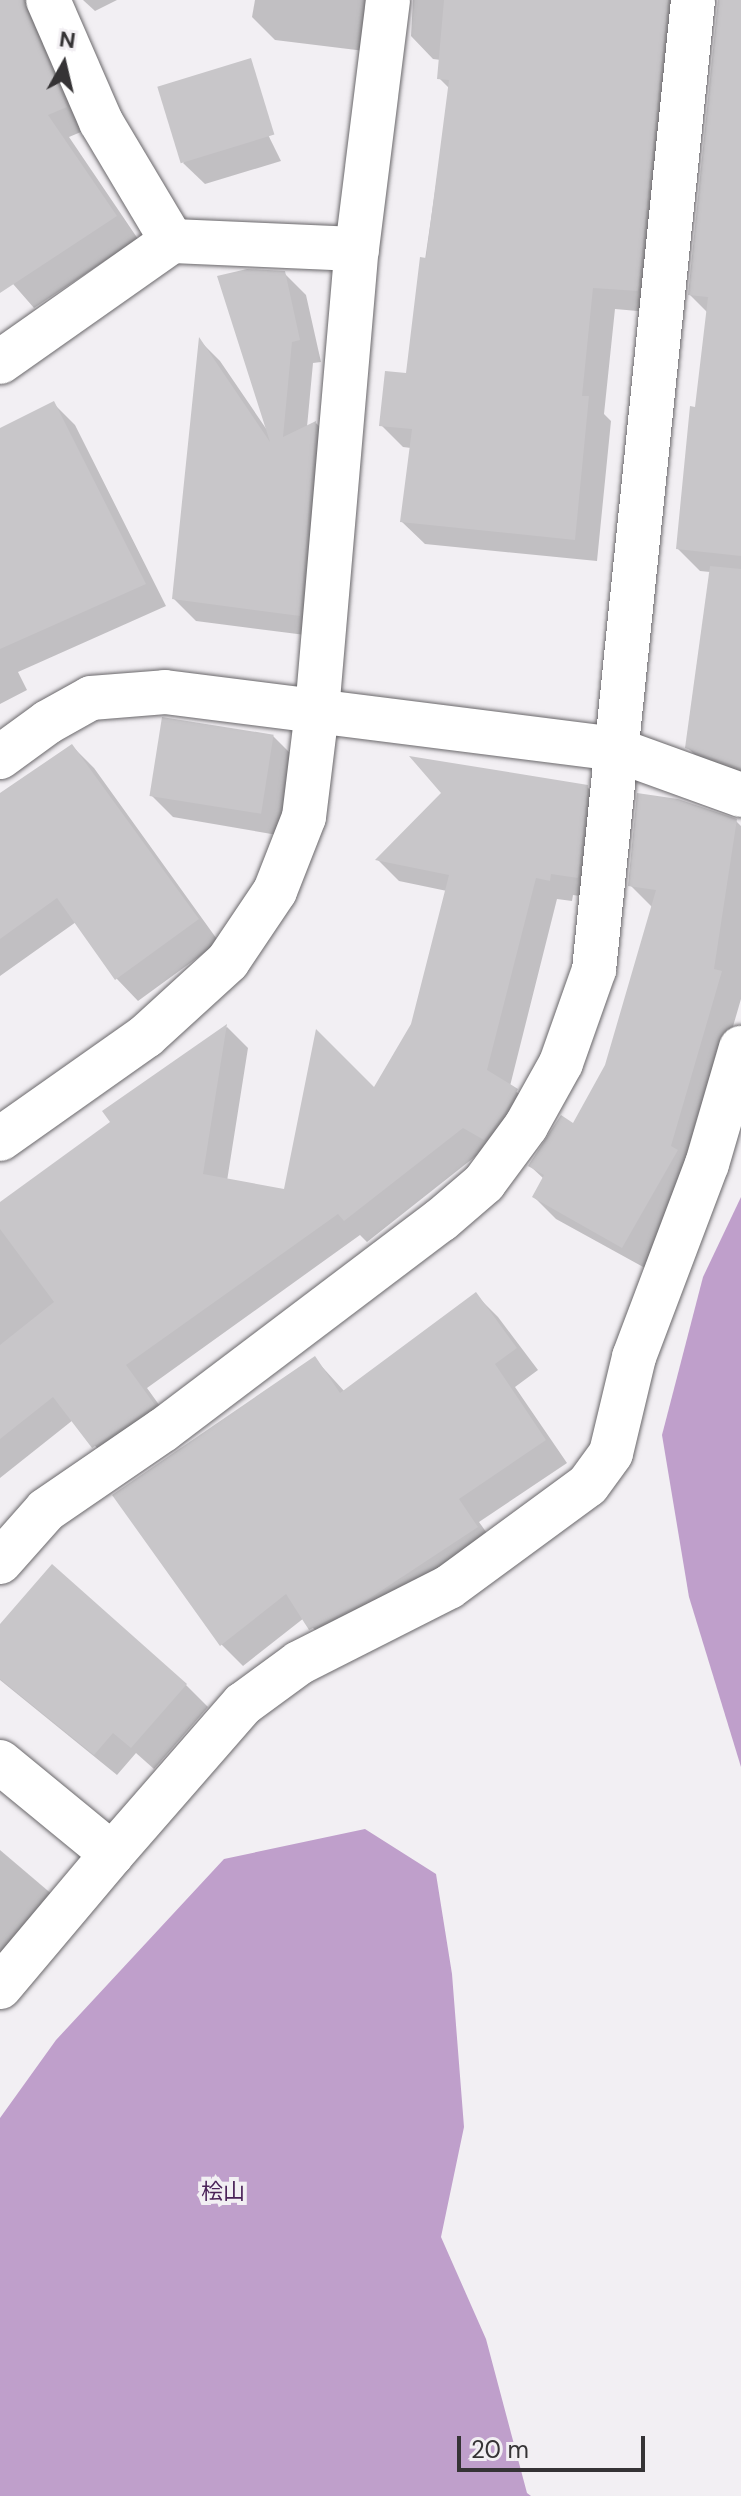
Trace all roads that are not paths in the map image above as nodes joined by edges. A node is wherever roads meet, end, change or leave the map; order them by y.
1 (48, 0) edge
2 (388, 0) edge
3 (693, 0) edge
4 (172, 241) junction
5 (357, 249) junction
6 (0, 362) edge
7 (317, 711) junction
8 (614, 749) junction
9 (0, 757) edge
10 (741, 795) edge
11 (741, 1048) edge
12 (0, 1139) edge
13 (0, 1562) edge
14 (0, 1762) edge
15 (112, 1854) junction
16 (0, 1987) edge

1 - 4 street
2 - 5 street
3 - 8 street
4 - 5 street
4 - 6 street
5 - 7 street
7 - 8 street
7 - 9 street
7 - 12 street
8 - 10 street
8 - 13 street
11 - 15 street
14 - 15 street
15 - 16 street

